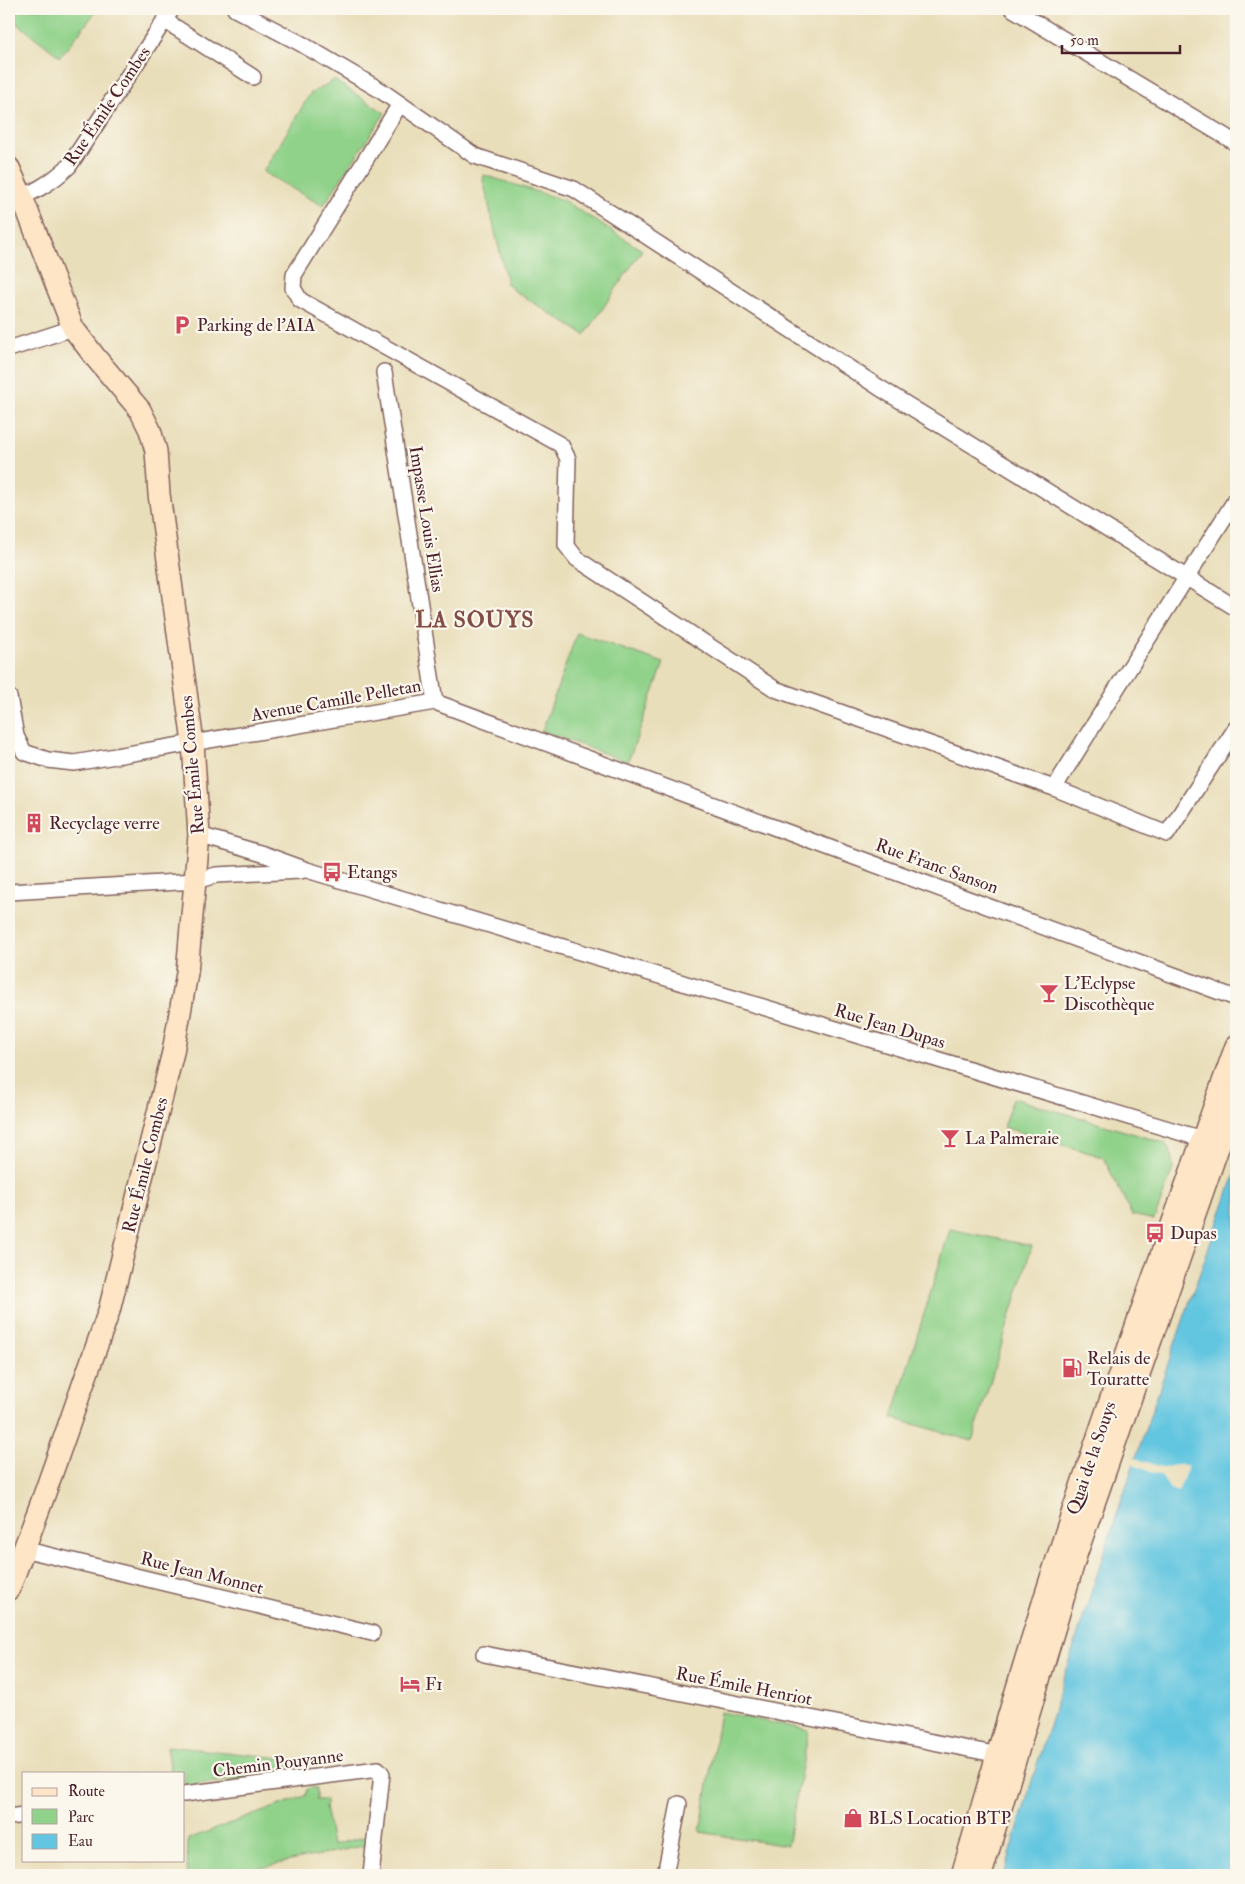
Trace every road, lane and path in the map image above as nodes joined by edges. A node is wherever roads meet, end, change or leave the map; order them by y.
1 (235, 9) edge
2 (1013, 9) edge
3 (168, 14) edge
4 (253, 77) dead end
5 (400, 104) junction
6 (1236, 143) edge
7 (9, 168) edge
8 (15, 200) edge
9 (73, 328) junction
10 (9, 349) edge
11 (384, 372) dead end
12 (1236, 499) edge
13 (1186, 577) junction
14 (1236, 608) edge
15 (9, 697) edge
16 (435, 702) junction
17 (1236, 728) edge
18 (193, 743) junction
19 (623, 772) joint
20 (1054, 788) junction
21 (200, 835) junction
22 (307, 870) junction
23 (196, 881) junction
24 (9, 892) edge
25 (1236, 998) edge
26 (1236, 1046) edge
27 (1236, 1096) edge
28 (1211, 1142) junction
29 (23, 1549) junction
30 (9, 1589) edge
31 (372, 1633) dead end
32 (484, 1654) dead end
33 (1006, 1757) junction
34 (185, 1794) edge
35 (679, 1804) dead end
36 (22, 1815) edge
37 (9, 1817) edge
38 (371, 1875) edge
39 (665, 1875) edge
40 (962, 1875) edge
41 (981, 1875) edge

1 - 5 street
2 - 6 street
3 - 4 street
3 - 8 street, Rue Émile Combes
5 - 13 street
5 - 20 street
7 - 8 street
8 - 9 street, Rue Émile Combes
9 - 10 street
9 - 18 street, Rue Émile Combes
11 - 16 street, Impasse Louis Ellias
12 - 13 street
13 - 14 street
13 - 20 street
15 - 18 street, Avenue Camille Pelletan
16 - 18 street, Avenue Camille Pelletan
16 - 19 street, Avenue Camille Pelletan
17 - 20 street
18 - 21 street, Rue Émile Combes
19 - 25 street, Rue Franc Sanson
21 - 22 street, Rue Jean Dupas
21 - 23 street, Rue Émile Combes
22 - 23 street
22 - 28 street, Rue Jean Dupas
23 - 24 street
23 - 29 street, Rue Émile Combes
26 - 28 street, Quai de la Souys
27 - 28 street, Quai de la Souys
28 - 33 street, Quai de la Souys
29 - 30 street, Rue Émile Combes
29 - 31 street, Rue Jean Monnet
32 - 33 street, Rue Émile Henriot
33 - 40 street, Quai de la Souys
33 - 41 street, Quai de la Souys
34 - 38 street, Chemin Pouyanne
35 - 39 street
36 - 37 street

